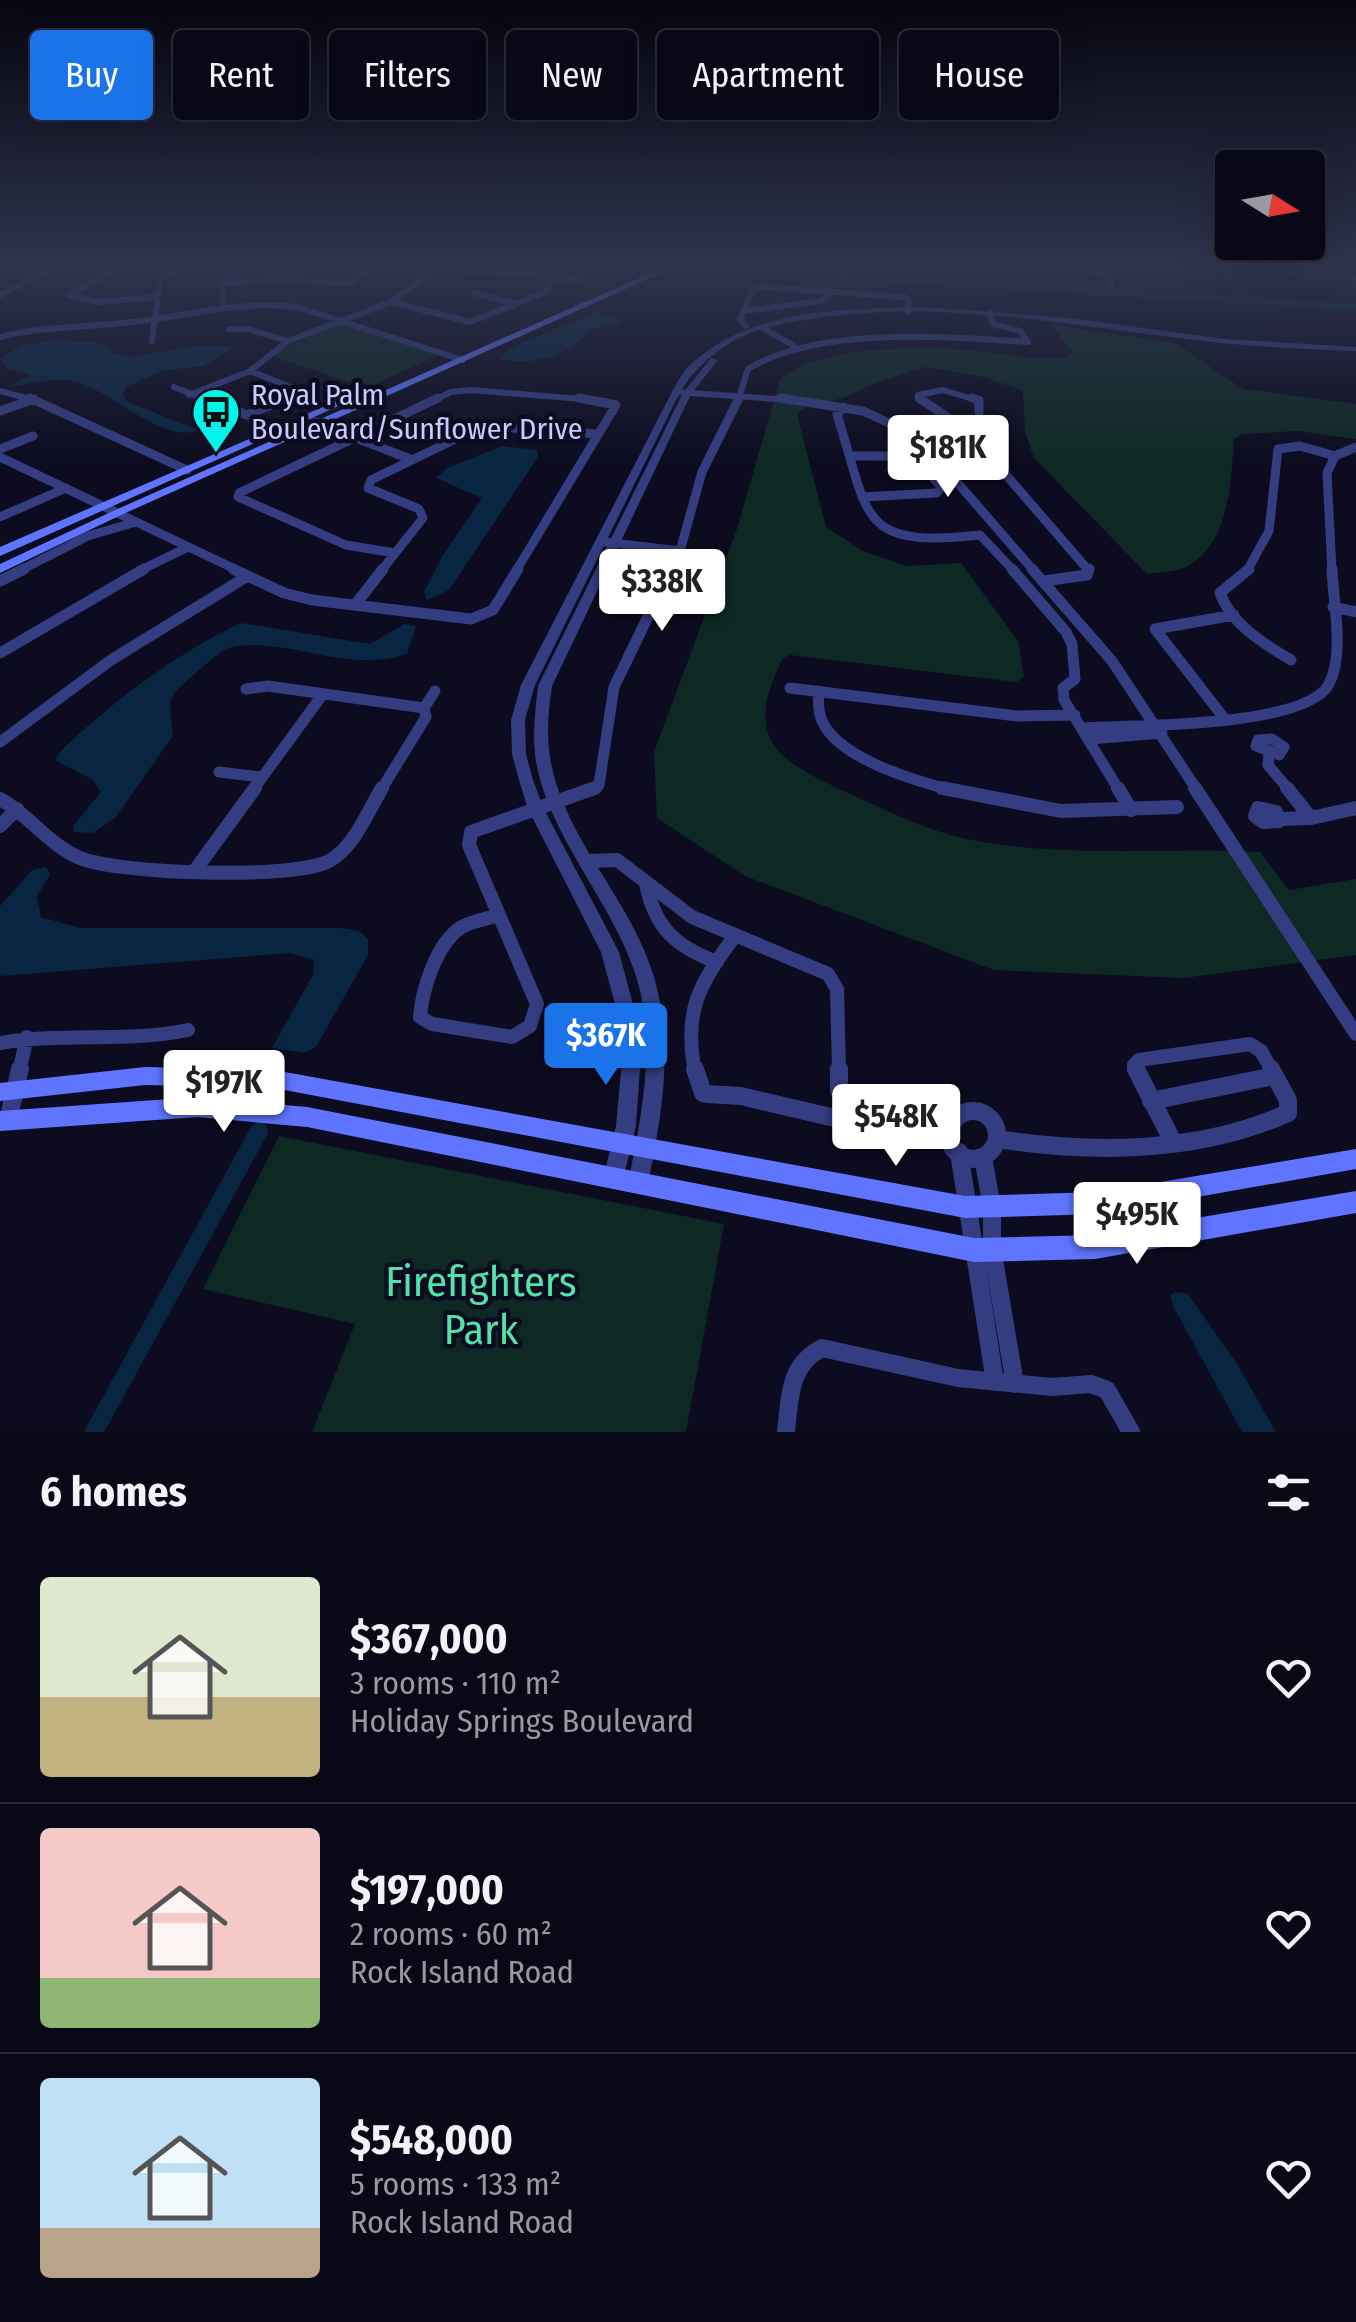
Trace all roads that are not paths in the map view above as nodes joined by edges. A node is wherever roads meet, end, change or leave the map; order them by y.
1 (152, 333) edge
2 (261, 333) edge
3 (309, 333) edge
4 (379, 333) edge
5 (499, 333) edge
6 (523, 333) edge
7 (760, 333) edge
8 (766, 333) edge
9 (913, 333) edge
10 (929, 333) edge
11 (1023, 333) edge
12 (1152, 333) edge
13 (152, 340) dead end
14 (288, 341) junction
15 (796, 349) junction
16 (1356, 351) edge
17 (450, 354) junction
18 (462, 360) junction
19 (250, 371) junction
20 (174, 387) dead end
21 (0, 391) edge
22 (682, 392) junction
23 (190, 395) junction
24 (738, 397) junction
25 (34, 398) junction
26 (847, 408) junction
27 (0, 410) edge
28 (305, 418) junction
29 (320, 424) junction
30 (969, 432) junction
31 (598, 434) junction
32 (33, 436) dead end
33 (354, 437) junction
34 (918, 438) junction
35 (1356, 447) edge
36 (0, 453) edge
37 (850, 456) junction
38 (1335, 456) junction
39 (410, 459) junction
40 (187, 470) junction
41 (66, 488) junction
42 (862, 497) junction
43 (103, 506) junction
44 (117, 513) junction
45 (0, 517) edge
46 (136, 522) junction
47 (608, 540) junction
48 (186, 548) junction
49 (680, 548) junction
50 (0, 552) edge
51 (394, 553) junction
52 (0, 570) edge
53 (246, 577) junction
54 (1044, 581) junction
55 (0, 582) edge
56 (355, 605) junction
57 (1334, 610) junction
58 (1356, 614) edge
59 (1234, 615) junction
60 (1155, 630) joint
61 (0, 653) edge
62 (1291, 660) dead end
63 (790, 688) dead end
64 (246, 689) dead end
65 (435, 690) dead end
66 (818, 692) junction
67 (323, 694) junction
68 (424, 708) junction
69 (1075, 715) junction
70 (1224, 718) junction
71 (1159, 728) junction
72 (1087, 734) junction
73 (0, 742) edge
74 (1269, 754) dead end
75 (219, 772) dead end
76 (260, 777) junction
77 (0, 799) edge
78 (546, 805) junction
79 (17, 808) junction
80 (1177, 808) dead end
81 (1356, 808) edge
82 (1131, 810) junction
83 (1311, 818) junction
84 (1280, 819) dead end
85 (0, 826) edge
86 (588, 861) junction
87 (196, 869) junction
88 (646, 884) junction
89 (499, 915) junction
90 (734, 936) junction
91 (717, 962) junction
92 (188, 1030) dead end
93 (1356, 1034) edge
94 (27, 1036) junction
95 (0, 1043) edge
96 (1274, 1076) junction
97 (8, 1091) edge
98 (1151, 1102) junction
99 (4, 1121) edge
100 (851, 1124) junction
101 (948, 1133) junction
102 (998, 1138) junction
103 (1172, 1140) junction
104 (622, 1143) junction
105 (646, 1147) junction
106 (959, 1152) junction
107 (983, 1158) junction
108 (1356, 1159) edge
109 (613, 1178) junction
110 (638, 1183) junction
111 (1356, 1202) edge
112 (966, 1207) junction
113 (992, 1207) junction
114 (983, 1249) junction
115 (1005, 1383) junction
116 (786, 1432) edge
117 (1131, 1432) edge

1 - 13 street
2 - 14 street
3 - 14 street
4 - 17 street
5 - 17 main road
6 - 18 main road
7 - 22 street
8 - 15 street
9 - 15 street
10 - 11 street
12 - 16 street
14 - 19 street
15 - 24 street
17 - 18 street
17 - 28 main road
18 - 29 main road
19 - 23 street
19 - 23 street
20 - 23 street
21 - 25 street
22 - 24 street
22 - 47 street
24 - 26 street
24 - 49 street
25 - 27 street
25 - 40 street
26 - 34 street
26 - 37 street
28 - 29 street
28 - 40 main road
29 - 33 street
29 - 44 main road
30 - 30 street
30 - 34 street
30 - 54 street
31 - 33 street
31 - 39 street
31 - 56 street
32 - 36 street
33 - 39 street
33 - 51 street
34 - 54 street
35 - 38 street
36 - 41 street
37 - 42 street
37 - 42 street
38 - 57 street
38 - 59 street
39 - 51 street
40 - 43 main road
41 - 43 street
41 - 45 street
42 - 69 street
43 - 44 street
43 - 50 main road
44 - 46 street
44 - 52 main road
46 - 48 street
46 - 55 street
47 - 49 street
47 - 78 street
48 - 53 street
48 - 61 street
49 - 78 street
51 - 56 street
53 - 56 street
53 - 73 street
54 - 71 street
57 - 58 street
57 - 70 street
59 - 60 street
59 - 62 street
60 - 70 street
63 - 66 street
64 - 67 street
65 - 68 street
66 - 69 street
66 - 82 street
67 - 68 street
67 - 76 street
68 - 87 street
69 - 72 street
70 - 71 street
71 - 72 street
71 - 93 street
72 - 82 street
74 - 83 street
75 - 76 street
76 - 87 street
77 - 79 street
78 - 86 street
78 - 89 street
78 - 104 street
79 - 85 street
79 - 87 street
80 - 82 street
81 - 83 street
83 - 84 street
86 - 88 street
86 - 105 street
88 - 90 street
88 - 91 street
89 - 89 street
90 - 91 street
90 - 100 street
91 - 100 street
92 - 94 street
94 - 95 street
94 - 97 street
96 - 98 street
96 - 98 street
96 - 103 street
97 - 99 street
97 - 104 main road
98 - 103 street
99 - 109 main road
100 - 101 street
101 - 102 street
101 - 106 street
102 - 103 street
102 - 107 street
104 - 105 main road
104 - 109 street
105 - 110 street
105 - 112 main road
106 - 107 street
106 - 112 street
107 - 113 street
108 - 113 main road
109 - 110 main road
110 - 114 main road
111 - 114 main road
112 - 113 main road
112 - 114 street
113 - 114 street
114 - 115 street
115 - 116 street
115 - 117 street

